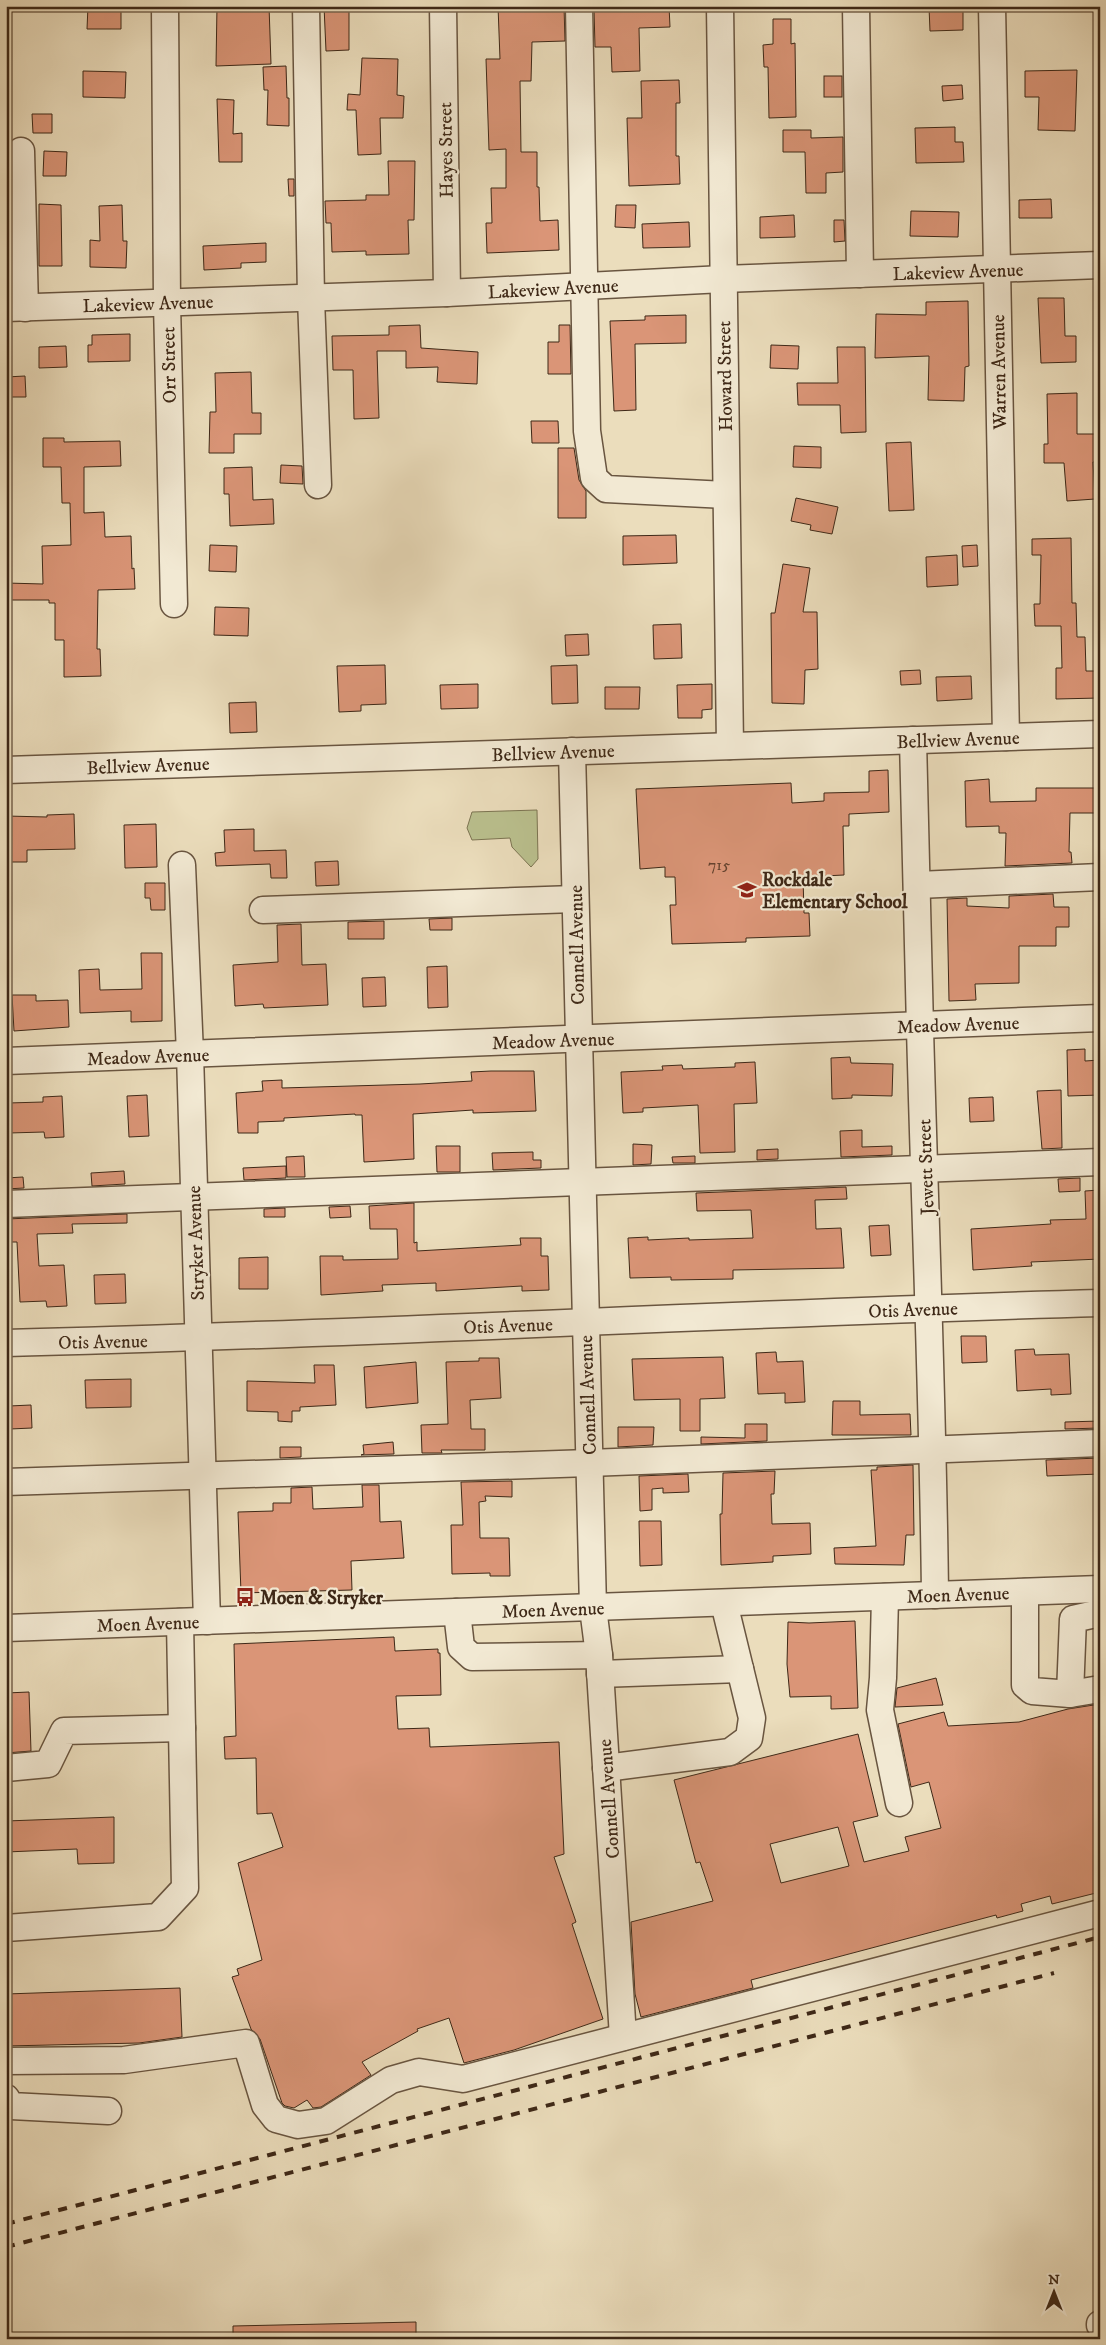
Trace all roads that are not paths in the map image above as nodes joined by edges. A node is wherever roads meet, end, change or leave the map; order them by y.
1 (165, 6) edge
2 (306, 6) edge
3 (443, 6) edge
4 (579, 6) edge
5 (720, 6) edge
6 (856, 6) edge
7 (992, 6) edge
8 (21, 151) dead end
9 (1100, 265) edge
10 (996, 269) junction
11 (860, 274) junction
12 (723, 279) junction
13 (584, 286) junction
14 (447, 293) junction
15 (311, 298) junction
16 (167, 303) junction
17 (16, 308) edge
18 (318, 484) dead end
19 (726, 495) junction
20 (174, 604) dead end
21 (1100, 734) edge
22 (1006, 737) junction
23 (913, 740) junction
24 (730, 746) junction
25 (572, 751) junction
26 (6, 770) edge
27 (182, 866) dead end
28 (1100, 877) edge
29 (918, 885) junction
30 (575, 899) junction
31 (263, 910) dead end
32 (1100, 1018) edge
33 (920, 1026) junction
34 (578, 1039) junction
35 (190, 1054) junction
36 (6, 1061) edge
37 (1100, 1162) edge
38 (925, 1169) junction
39 (581, 1182) junction
40 (194, 1197) junction
41 (6, 1204) edge
42 (1100, 1303) edge
43 (929, 1308) junction
44 (585, 1322) junction
45 (199, 1339) junction
46 (6, 1344) edge
47 (1100, 1443) edge
48 (933, 1448) junction
49 (589, 1463) junction
50 (202, 1475) junction
51 (6, 1482) edge
52 (1100, 1589) edge
53 (1024, 1592) junction
54 (935, 1595) junction
55 (885, 1597) junction
56 (724, 1603) junction
57 (593, 1608) junction
58 (457, 1612) junction
59 (1100, 1613) edge
60 (206, 1621) junction
61 (180, 1622) junction
62 (6, 1628) edge
63 (600, 1665) junction
64 (740, 1669) junction
65 (1100, 1689) edge
66 (1070, 1694) junction
67 (182, 1728) junction
68 (6, 1768) edge
69 (606, 1768) junction
70 (900, 1803) dead end
71 (1100, 1913) edge
72 (6, 1928) edge
73 (623, 2037) junction
74 (6, 2061) edge
75 (6, 2098) edge
76 (108, 2111) dead end

1 - 16 street, Orr Street
2 - 15 street
3 - 14 street, Hayes Street
4 - 13 street
5 - 12 street, Howard Street
6 - 11 street
7 - 10 street, Warren Avenue
8 - 17 street
9 - 10 street, Lakeview Avenue
10 - 11 street, Lakeview Avenue
10 - 22 street, Warren Avenue
11 - 12 street, Lakeview Avenue
12 - 13 street, Lakeview Avenue
12 - 19 street, Howard Street
13 - 14 street, Lakeview Avenue
13 - 19 street
14 - 15 street, Lakeview Avenue
15 - 16 street, Lakeview Avenue
15 - 18 street
16 - 17 street, Lakeview Avenue
16 - 20 street, Orr Street
19 - 24 street, Howard Street
21 - 22 street, Bellview Avenue
22 - 23 street, Bellview Avenue
23 - 24 street, Bellview Avenue
23 - 29 street, Jewett Street
24 - 25 street, Bellview Avenue
25 - 26 street, Bellview Avenue
25 - 30 street, Connell Avenue
27 - 35 street, Stryker Avenue
28 - 29 street
29 - 33 street, Jewett Street
30 - 31 street
30 - 34 street, Connell Avenue
32 - 33 street, Meadow Avenue
33 - 34 street, Meadow Avenue
33 - 38 street, Jewett Street
34 - 35 street, Meadow Avenue
34 - 39 street, Connell Avenue
35 - 36 street, Meadow Avenue
35 - 40 street, Stryker Avenue
37 - 38 street
38 - 39 street
38 - 43 street, Jewett Street
39 - 40 street
39 - 44 street, Connell Avenue
40 - 41 street
40 - 45 street, Stryker Avenue
42 - 43 street, Otis Avenue
43 - 44 street, Otis Avenue
43 - 48 street, Jewett Street
44 - 45 street, Otis Avenue
44 - 49 street, Connell Avenue
45 - 46 street, Otis Avenue
45 - 50 street, Stryker Avenue
47 - 48 street
48 - 49 street
48 - 54 street, Jewett Street
49 - 50 street
49 - 57 street, Connell Avenue
50 - 51 street
50 - 60 street, Stryker Avenue
52 - 53 street, Moen Avenue
53 - 54 street, Moen Avenue
53 - 66 street
54 - 55 street, Moen Avenue
55 - 56 street, Moen Avenue
55 - 70 street
56 - 57 street, Moen Avenue
56 - 64 street
57 - 58 street, Moen Avenue
57 - 63 street, Connell Avenue
58 - 60 street, Moen Avenue
58 - 63 street
59 - 66 street
60 - 61 street, Moen Avenue
61 - 62 street, Moen Avenue
61 - 67 street
63 - 64 street
63 - 69 street, Connell Avenue
64 - 69 street
65 - 66 street
67 - 68 street
67 - 72 street
69 - 73 street, Connell Avenue
71 - 73 street
73 - 74 street
75 - 76 street

